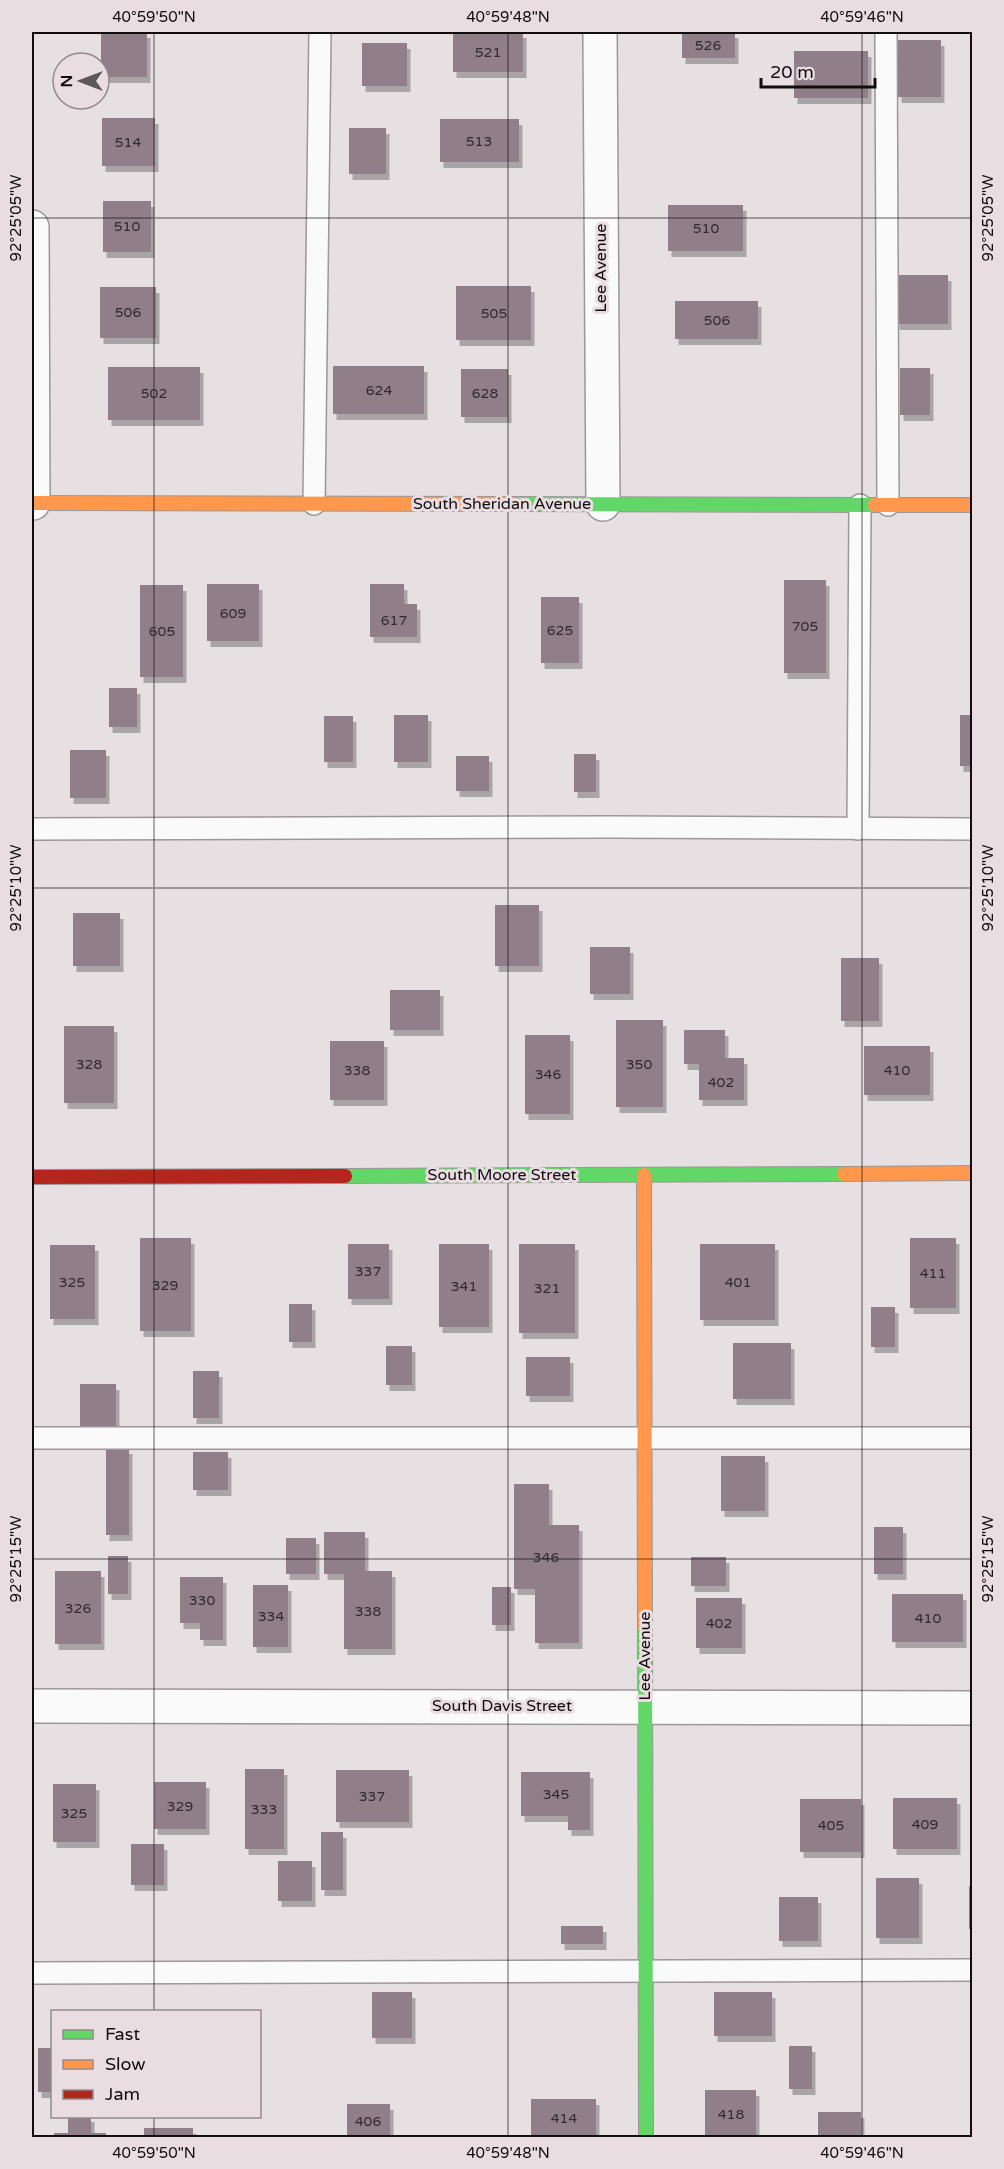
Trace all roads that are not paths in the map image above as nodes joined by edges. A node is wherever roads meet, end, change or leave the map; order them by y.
1 (320, 32) edge
2 (600, 32) edge
3 (886, 32) edge
4 (32, 227) edge
5 (314, 504) junction
6 (603, 504) junction
7 (860, 504) junction
8 (888, 504) junction
9 (32, 505) edge
10 (972, 505) edge
11 (32, 829) edge
12 (858, 829) junction
13 (972, 829) edge
14 (972, 1173) edge
15 (644, 1174) junction
16 (32, 1177) edge
17 (644, 1437) junction
18 (32, 1438) edge
19 (972, 1438) edge
20 (32, 1706) edge
21 (645, 1707) junction
22 (972, 1708) edge
23 (972, 1970) edge
24 (645, 1971) junction
25 (32, 1973) edge
26 (646, 2138) edge

1 - 5 lane
2 - 6 street, Lee Avenue
3 - 8 lane
4 - 9 street
5 - 6 street, South Sheridan Avenue
5 - 9 street, South Sheridan Avenue
6 - 7 street, South Sheridan Avenue
7 - 8 street, South Sheridan Avenue
7 - 12 lane
8 - 10 street, South Sheridan Avenue
11 - 12 lane
12 - 13 lane
14 - 15 street, South Moore Street
15 - 16 street, South Moore Street
15 - 17 street, Lee Avenue
17 - 18 lane
17 - 19 lane
17 - 21 street, Lee Avenue
20 - 21 street, South Davis Street
21 - 22 street, South Davis Street
21 - 24 street, Lee Avenue
23 - 24 lane
24 - 25 lane
24 - 26 street, Lee Avenue

